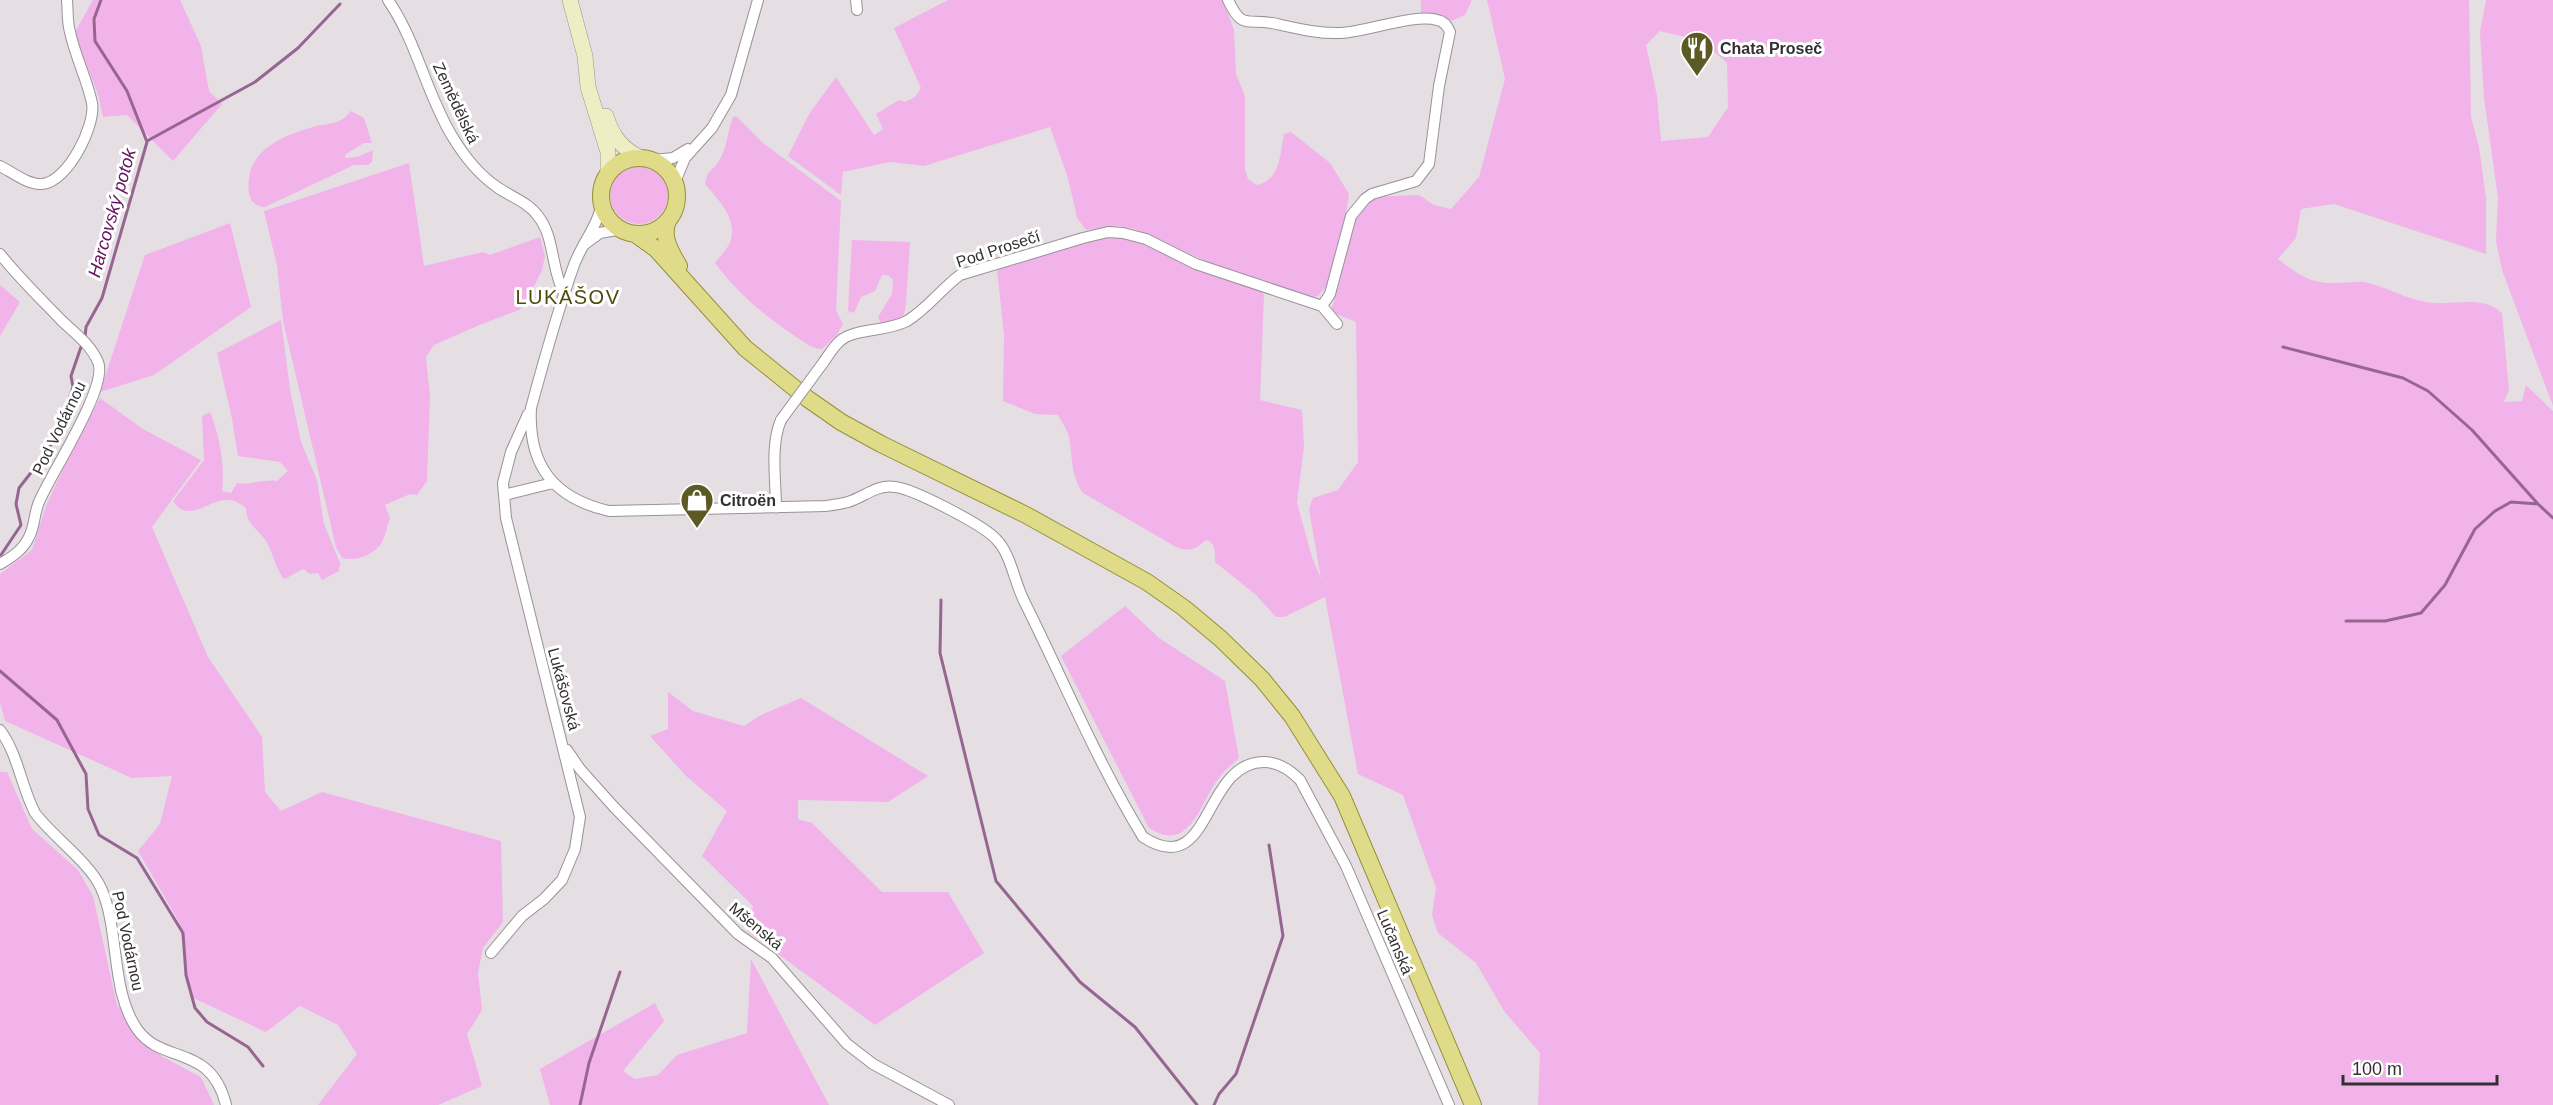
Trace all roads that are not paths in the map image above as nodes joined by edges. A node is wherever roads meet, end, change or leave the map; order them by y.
1 (67, 0) edge
2 (388, 0) edge
3 (570, 0) edge
4 (758, 0) edge
5 (1228, 0) edge
6 (585, 56) junction
7 (698, 142) junction
8 (647, 159) junction
9 (0, 166) edge
10 (608, 174) junction
11 (675, 182) junction
12 (602, 201) junction
13 (668, 221) junction
14 (629, 231) junction
15 (583, 246) junction
16 (0, 254) edge
17 (694, 292) junction
18 (564, 293) junction
19 (1322, 306) junction
20 (1337, 324) dead end
21 (531, 408) junction
22 (553, 483) junction
23 (504, 495) junction
24 (776, 508) junction
25 (0, 564) edge
26 (0, 730) edge
27 (564, 745) junction
28 (491, 953) dead end
29 (226, 1105) edge
30 (949, 1105) edge
31 (1449, 1105) edge
32 (1473, 1105) edge

1 - 9 street
2 - 18 street, Zemědělská
3 - 6 street
4 - 7 street
5 - 19 street
6 - 8 street
6 - 10 street
7 - 8 street
7 - 11 street
8 - 10 main road
8 - 11 main road
10 - 12 main road
11 - 13 main road
12 - 14 main road
12 - 15 street
13 - 14 main road
13 - 17 main road
14 - 15 street
14 - 17 main road
15 - 18 street
16 - 25 street, Pod Vodárnou
17 - 32 main road
18 - 21 street
19 - 20 street
19 - 24 street, Pod Prosečí, bridge
21 - 22 street, Lučanská
21 - 23 street, Lukášovská
22 - 23 street
22 - 24 street, Lučanská
23 - 27 street, Lukášovská
24 - 31 street, Lučanská
26 - 29 street, Pod Vodárnou
27 - 28 street, Lukášovská
27 - 30 street, Mšenská

